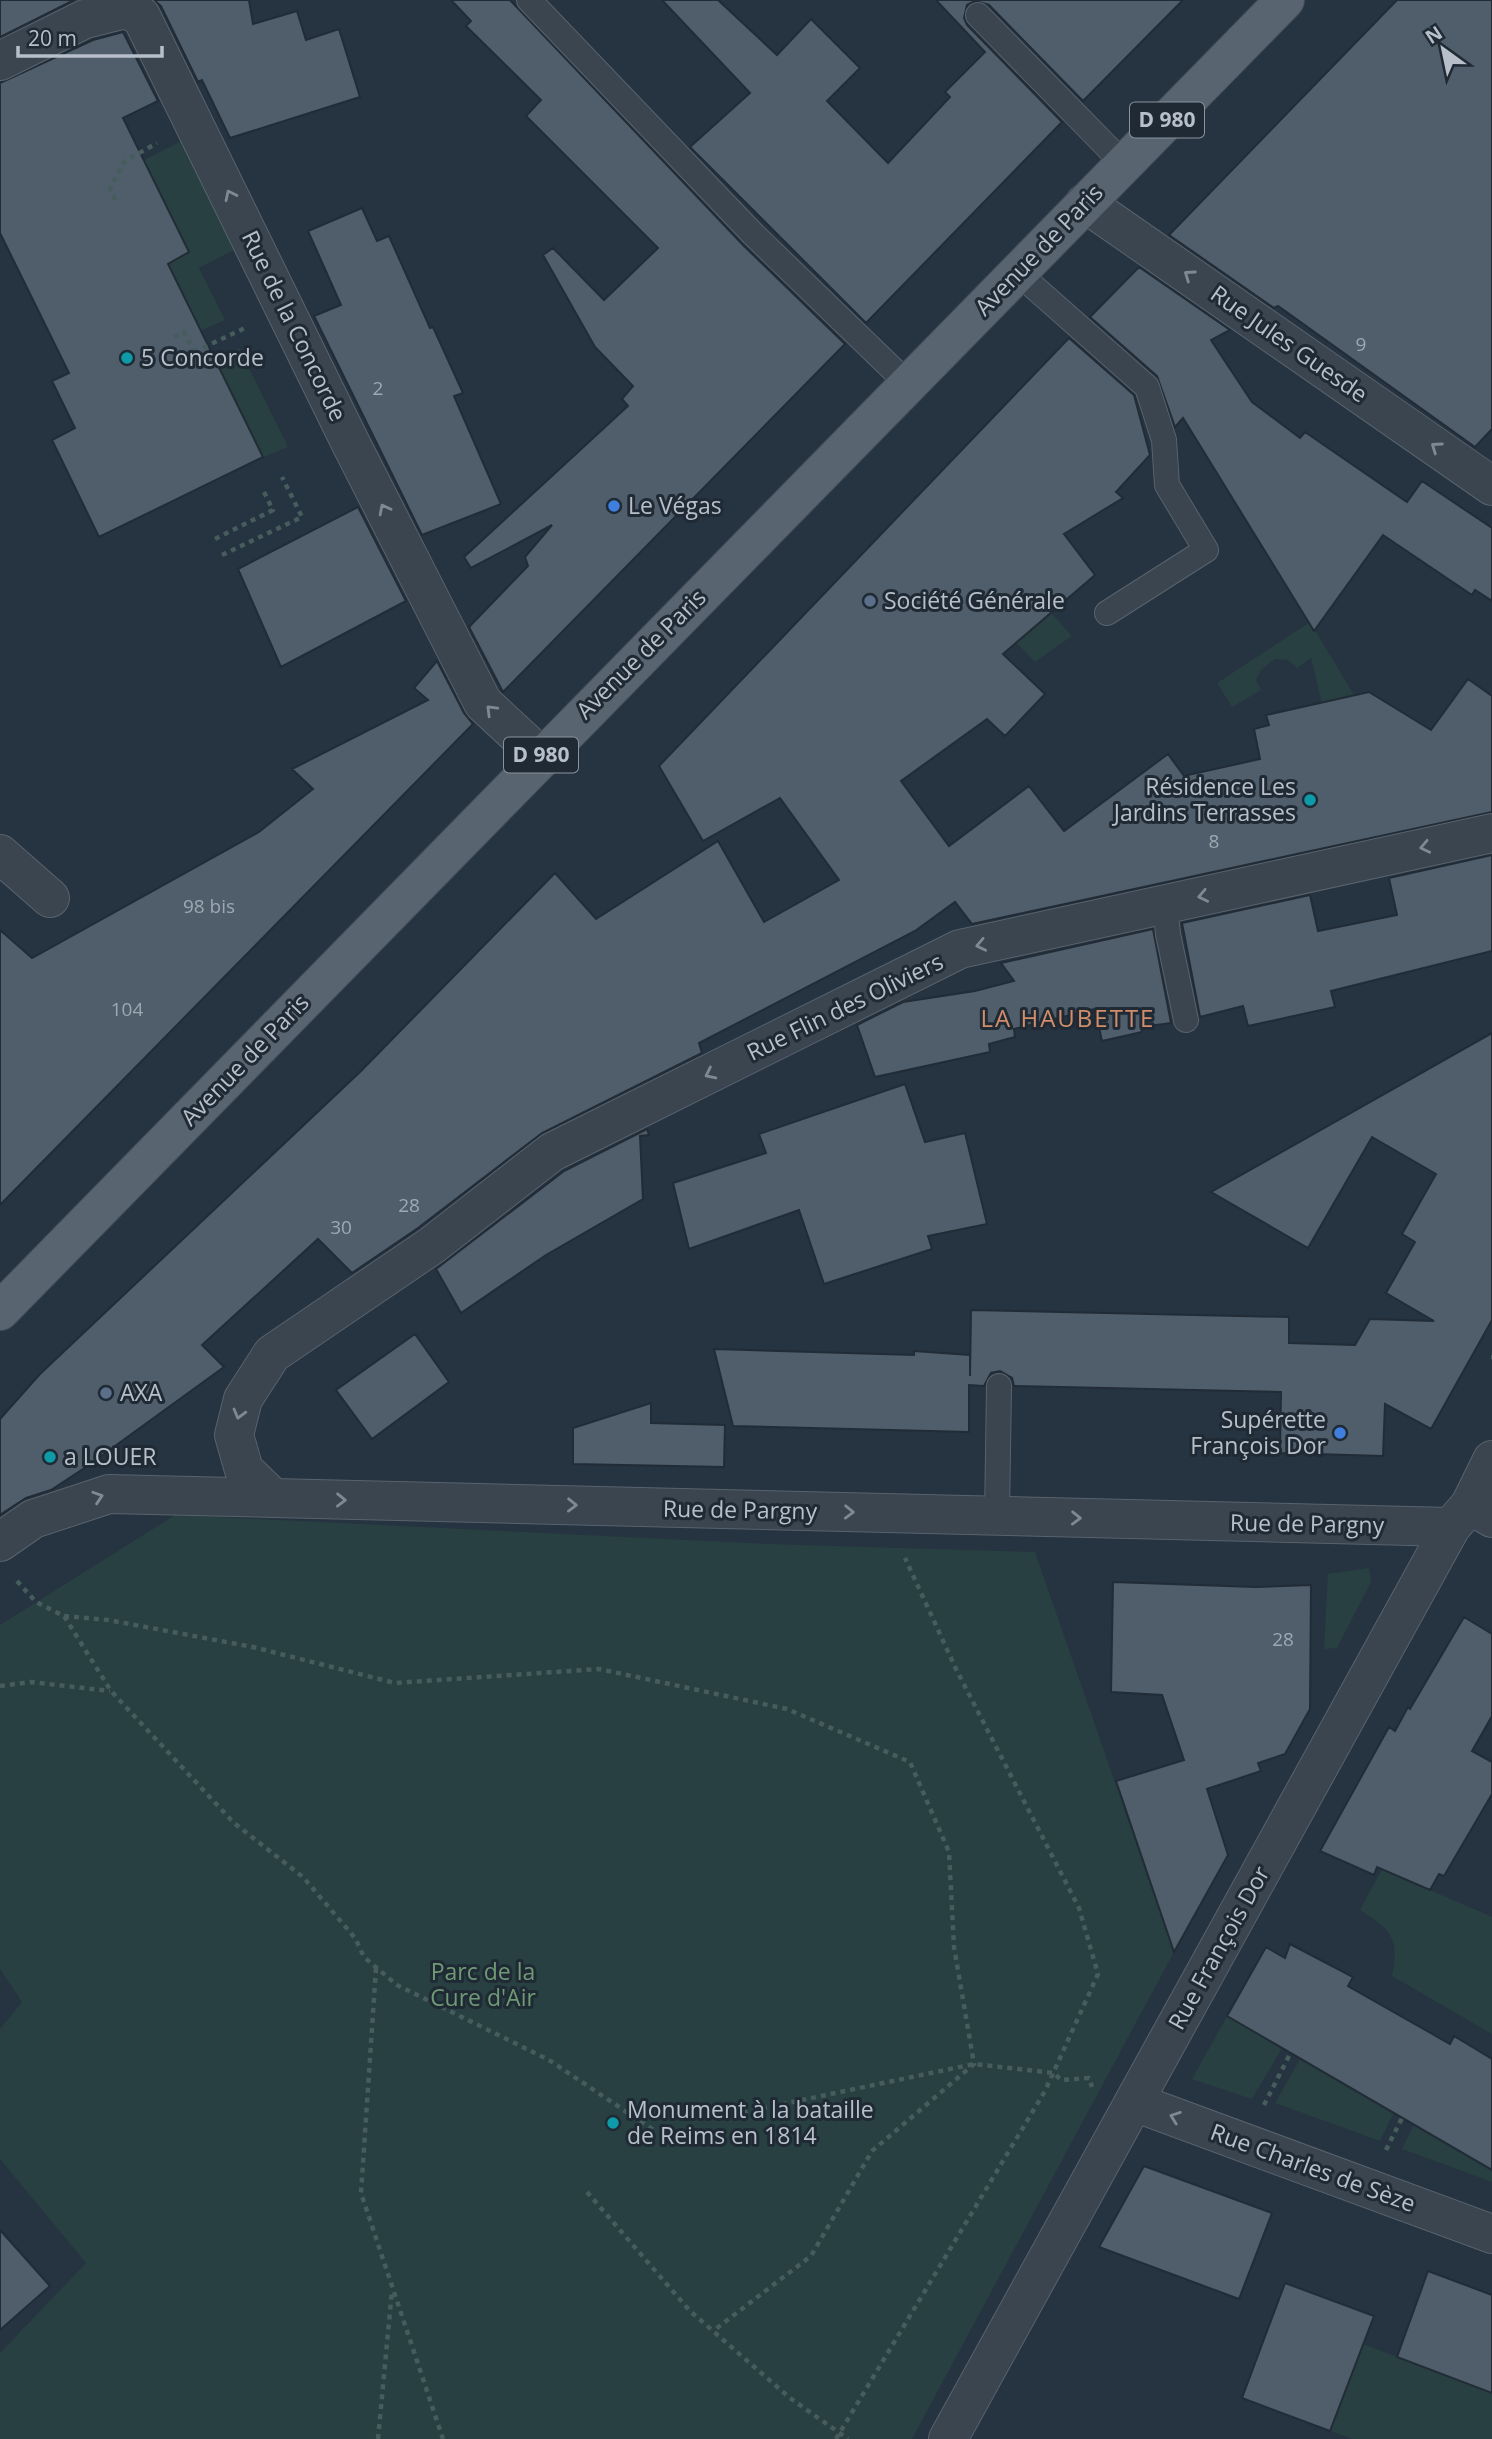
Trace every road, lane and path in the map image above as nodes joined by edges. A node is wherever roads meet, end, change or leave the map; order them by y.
1 (529, 0) edge
2 (1285, 0) edge
3 (978, 15) dead end
4 (0, 61) edge
5 (195, 124) junction
6 (1124, 164) junction
7 (115, 200) dead end
8 (1085, 203) junction
9 (1017, 272) junction
10 (174, 337) dead end
11 (207, 345) dead end
12 (194, 352) junction
13 (183, 356) dead end
14 (908, 384) junction
15 (1488, 474) edge
16 (282, 477) dead end
17 (261, 488) dead end
18 (215, 539) dead end
19 (222, 555) dead end
20 (1107, 613) dead end
21 (540, 756) junction
22 (1492, 833) edge
23 (0, 854) edge
24 (50, 898) dead end
25 (1166, 905) junction
26 (1186, 1020) dead end
27 (0, 1311) edge
28 (999, 1386) dead end
29 (1492, 1460) edge
30 (273, 1498) junction
31 (997, 1516) junction
32 (1471, 1517) edge
33 (900, 1548) dead end
34 (6, 1559) edge
35 (64, 1616) junction
36 (0, 1686) edge
37 (111, 1692) junction
38 (376, 1967) junction
39 (1290, 2054) dead end
40 (974, 2064) junction
41 (1054, 2073) junction
42 (1096, 2096) dead end
43 (1134, 2102) junction
44 (653, 2115) dead end
45 (655, 2131) dead end
46 (1244, 2143) junction
47 (587, 2192) dead end
48 (1492, 2234) edge
49 (393, 2287) junction
50 (713, 2331) junction
51 (840, 2433) junction
52 (378, 2439) edge
53 (443, 2439) edge
54 (836, 2439) edge
55 (848, 2439) edge
56 (948, 2439) edge

1 - 14 lane
2 - 6 main road, Avenue de Paris / D 980
3 - 6 lane
4 - 5 street, Rue de la Concorde
5 - 7 path
21 -> 5 street, Rue de la Concorde
6 - 8 main road, Avenue de Paris / D 980
8 - 9 main road, Avenue de Paris / D 980
15 -> 8 street, Rue Jules Guesde
9 - 14 main road, Avenue de Paris / D 980
9 - 20 lane
10 - 12 path
11 - 12 path
12 - 13 path
14 - 21 main road, Avenue de Paris / D 980
16 - 19 path
17 - 18 path
21 - 27 main road, Avenue de Paris / D 980
22 -> 25 street, Rue Flin des Oliviers
23 - 24 street
25 - 26 lane
25 -> 30 street, Rue Flin des Oliviers
28 - 31 lane
29 - 32 street, Rue François Dor
30 -> 31 street, Rue de Pargny
34 -> 30 street, Rue de Pargny
31 -> 32 street, Rue de Pargny
32 - 43 street, Rue François Dor
33 - 41 path
34 - 35 path
35 - 37 path
35 - 40 path
36 - 37 path
37 - 38 path
38 - 45 path
38 - 49 path
39 - 46 path
40 - 41 path
40 - 44 path
40 - 50 path
41 - 42 path
41 - 51 path
46 -> 43 street, Rue Charles de Sèze
43 - 56 street, Rue François Dor
46 - 48 street, Rue Charles de Sèze
47 - 50 path
49 - 52 path
49 - 53 path
50 - 51 path
51 - 54 path
51 - 55 path

